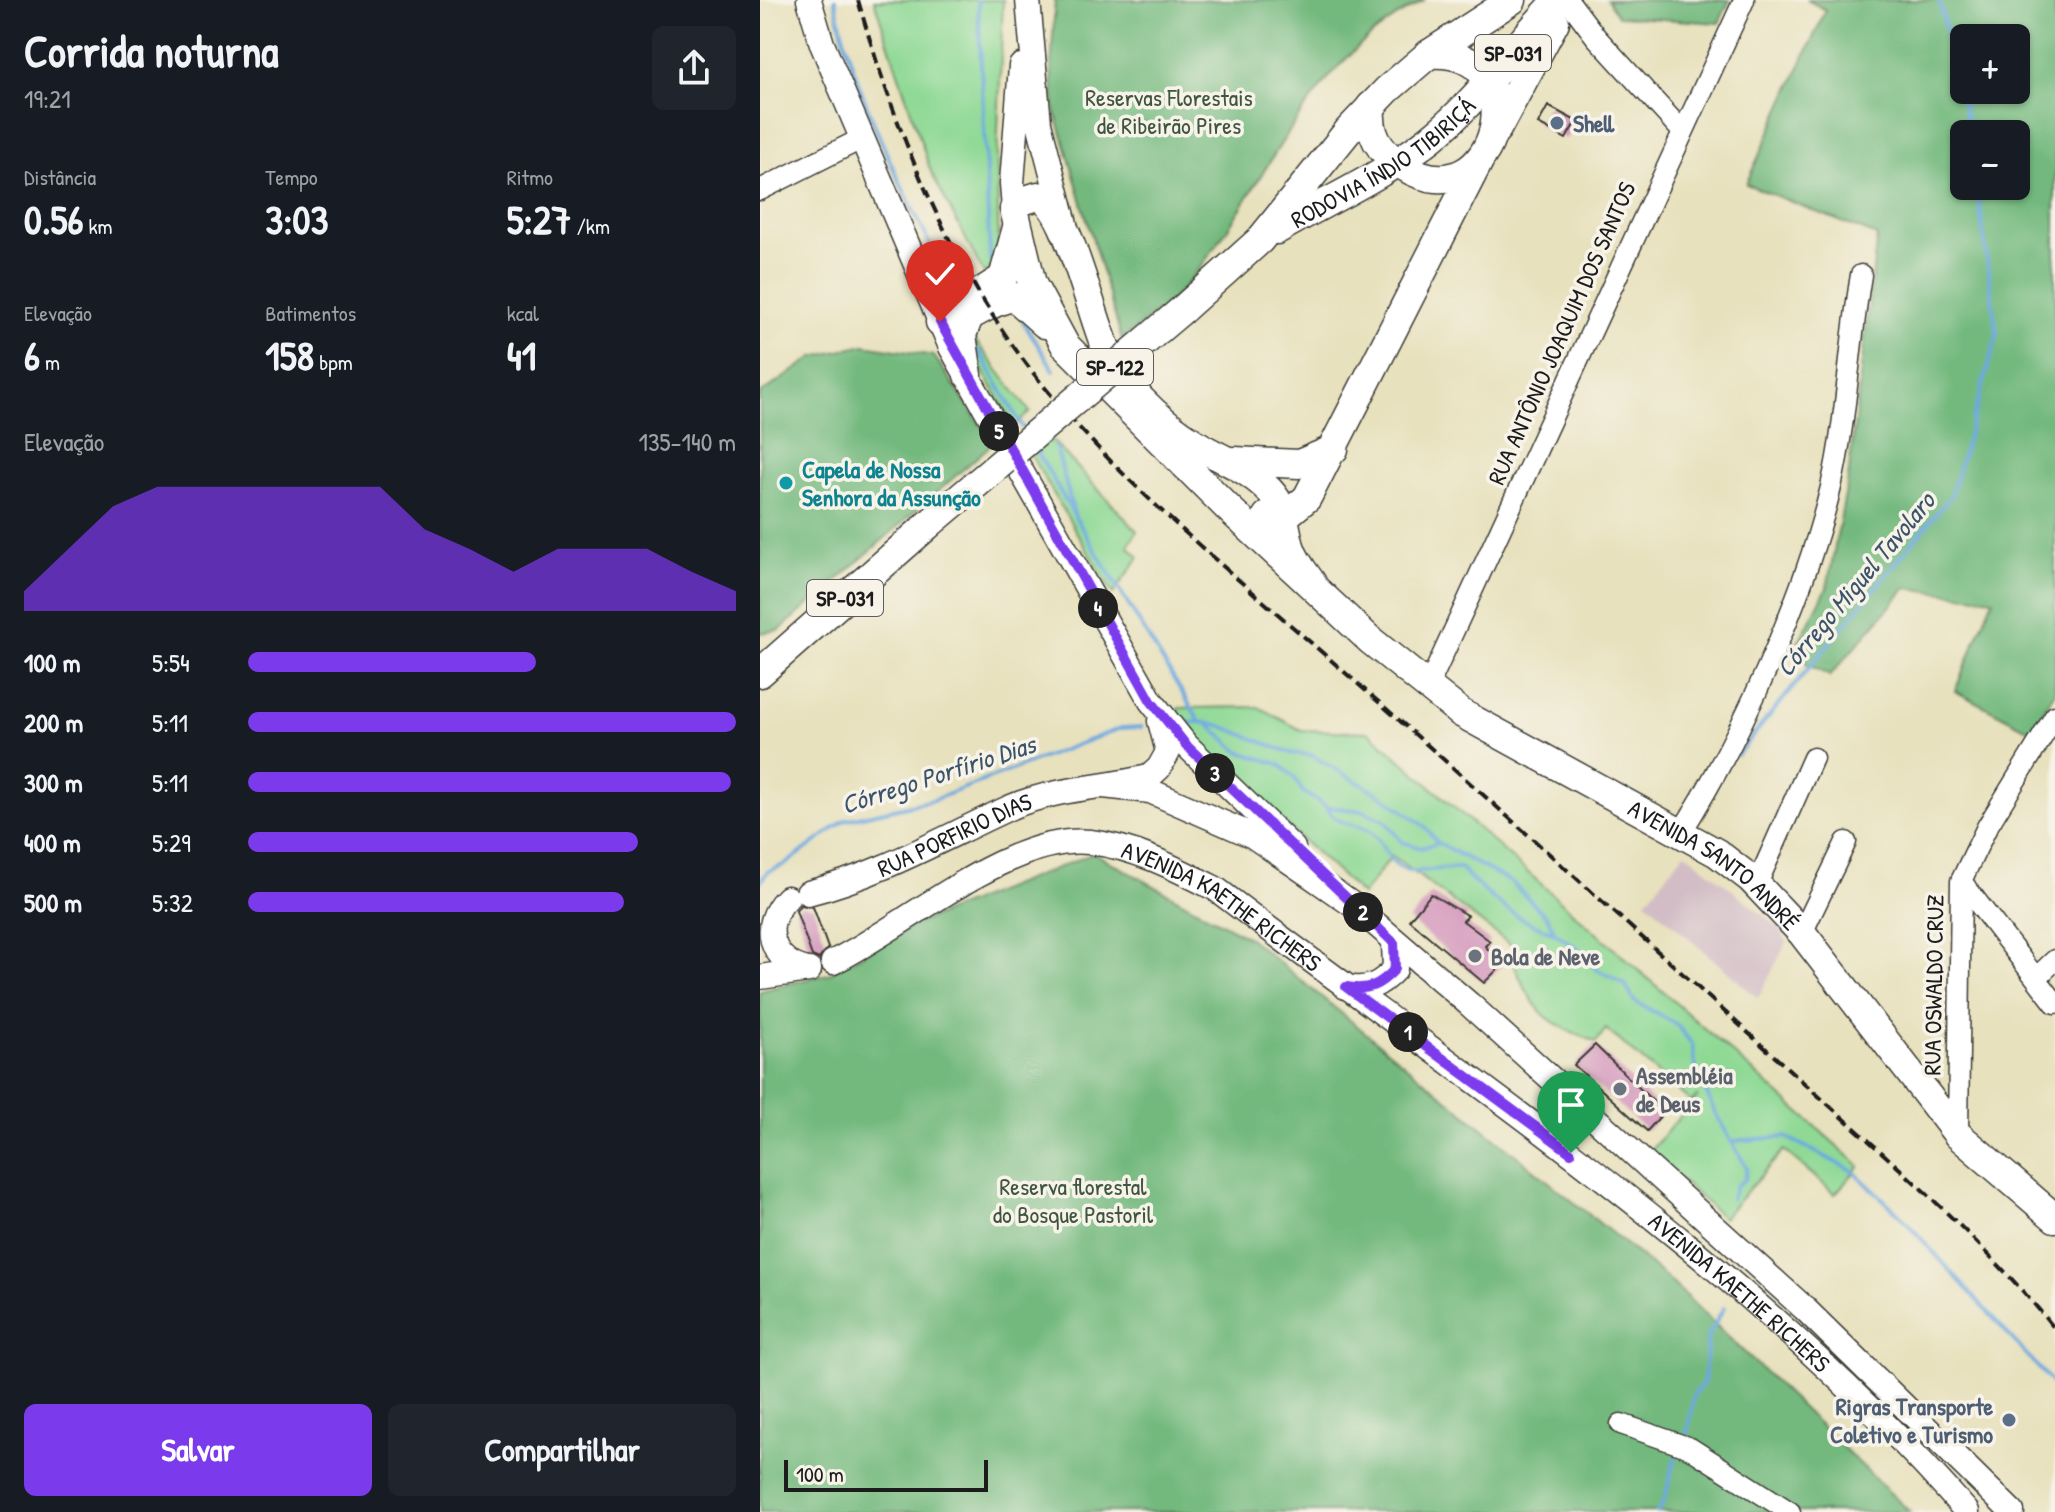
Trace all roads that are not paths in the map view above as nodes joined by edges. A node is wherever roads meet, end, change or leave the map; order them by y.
1 (809, 0) edge
2 (1028, 0) edge
3 (1512, 0) edge
4 (1744, 0) edge
5 (1563, 5) edge
6 (1429, 54) junction
7 (1467, 59) junction
8 (1489, 81) junction
9 (1467, 105) junction
10 (1371, 106) junction
11 (1681, 130) junction
12 (1494, 134) junction
13 (861, 139) junction
14 (1480, 159) junction
15 (1406, 166) junction
16 (760, 190) edge
17 (1016, 218) junction
18 (1066, 227) junction
19 (1444, 233) junction
20 (1260, 240) junction
21 (1861, 275) dead end
22 (930, 292) joint
23 (954, 317) junction
24 (1065, 345) junction
25 (968, 375) joint
26 (1334, 449) junction
27 (1229, 461) junction
28 (1260, 481) junction
29 (1228, 508) junction
30 (1285, 516) junction
31 (1312, 583) junction
32 (760, 673) edge
33 (1427, 689) junction
34 (1151, 701) junction
35 (2055, 716) edge
36 (1813, 758) dead end
37 (1103, 786) junction
38 (1680, 834) junction
39 (1846, 842) dead end
40 (1961, 881) junction
41 (1757, 884) junction
42 (795, 896) junction
43 (760, 904) edge
44 (1356, 907) junction
45 (1802, 933) junction
46 (1394, 943) junction
47 (2055, 960) edge
48 (819, 966) junction
49 (760, 977) edge
50 (2036, 978) junction
51 (1346, 987) junction
52 (2055, 1003) edge
53 (1958, 1135) junction
54 (2055, 1218) edge
55 (1621, 1424) dead end
56 (1959, 1459) junction
57 (1936, 1477) junction
58 (1790, 1512) edge
59 (1967, 1512) edge
60 (2012, 1512) edge

1 - 13 main road
2 - 17 main road, SP-122
2 - 18 main road, SP-122
3 - 6 highway, RODOVIA ÍNDIO TIBIRIÇÁ / SP-031
4 - 11 street, RUA ANTÔNIO JOAQUIM DOS SANTOS
5 - 8 highway, RODOVIA ÍNDIO TIBIRIÇÁ / SP-031
5 - 11 street
5 - 12 highway
6 - 7 highway
6 - 10 highway, RODOVIA ÍNDIO TIBIRIÇÁ / SP-031
7 - 8 highway
7 - 9 highway
8 - 9 highway, RODOVIA ÍNDIO TIBIRIÇÁ / SP-031
8 - 12 highway
9 - 15 highway, RODOVIA ÍNDIO TIBIRIÇÁ / SP-031
10 - 15 highway
10 - 20 highway, RODOVIA ÍNDIO TIBIRIÇÁ / SP-031
11 - 33 street, RUA ANTÔNIO JOAQUIM DOS SANTOS
12 - 14 highway
13 - 16 street
13 - 22 main road
14 - 15 highway
14 - 19 highway
15 - 19 highway
15 - 20 highway, RODOVIA ÍNDIO TIBIRIÇÁ / SP-031
17 - 18 highway
17 - 23 highway
17 - 24 highway, SP-122
18 - 27 highway, SP-122
19 - 26 highway
20 - 32 highway, RODOVIA ÍNDIO TIBIRIÇÁ / SP-031, bridge
21 - 38 street
22 - 23 highway
23 - 24 highway
23 - 25 highway
24 - 29 highway, SP-122
25 - 34 main road, AVENIDA KAETHE RICHERS
26 - 27 highway
26 - 30 highway
27 - 28 highway, SP-122
28 - 29 highway
28 - 30 highway, SP-122
29 - 30 highway
29 - 31 highway, AVENIDA SANTO ANDRÉ
30 - 31 highway, AVENIDA SANTO ANDRÉ
31 - 33 highway, AVENIDA SANTO ANDRÉ
33 - 38 highway, AVENIDA SANTO ANDRÉ
34 - 37 main road
34 - 44 main road, AVENIDA KAETHE RICHERS
35 - 40 street, RUA OSWALDO CRUZ
36 - 41 street
37 - 42 main road, RUA PORFIRIO DIAS
37 - 44 main road, AVENIDA KAETHE RICHERS
38 - 41 highway, AVENIDA SANTO ANDRÉ
39 - 45 street
40 - 50 street
40 - 53 street, RUA OSWALDO CRUZ
41 - 45 highway, AVENIDA SANTO ANDRÉ
42 - 43 main road, RUA PORFIRIO DIAS
42 - 48 main road
44 - 46 main road, AVENIDA KAETHE RICHERS
45 - 53 highway, AVENIDA SANTO ANDRÉ
46 - 51 main road
46 - 56 main road, AVENIDA KAETHE RICHERS
47 - 50 street
48 - 49 main road
48 - 51 main road, AVENIDA KAETHE RICHERS
50 - 52 street
51 - 57 main road, AVENIDA KAETHE RICHERS
53 - 54 highway, AVENIDA SANTO ANDRÉ
55 - 58 street
56 - 57 main road
56 - 60 main road, AVENIDA KAETHE RICHERS
57 - 59 main road, AVENIDA KAETHE RICHERS

